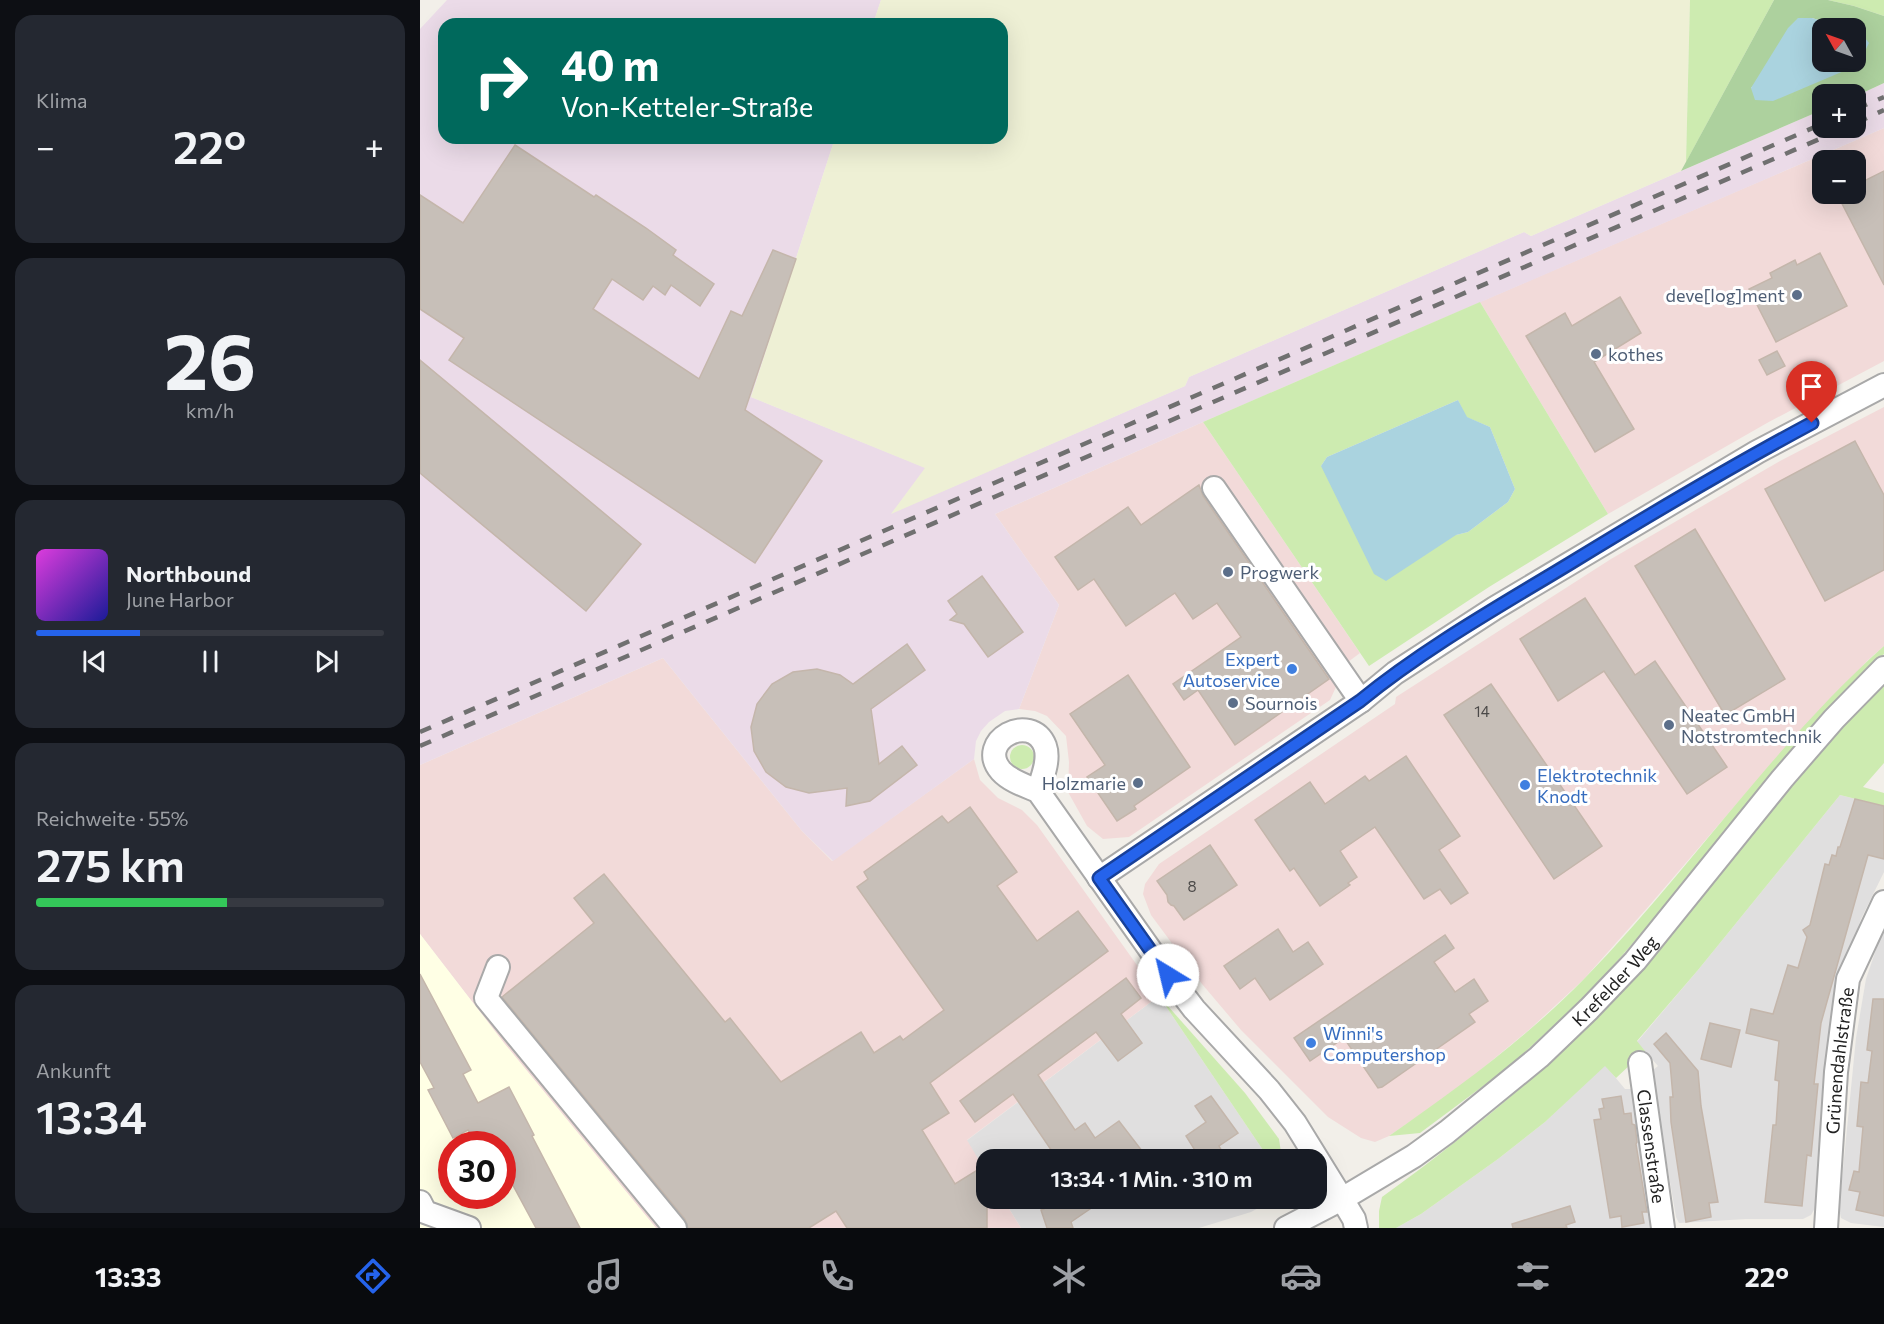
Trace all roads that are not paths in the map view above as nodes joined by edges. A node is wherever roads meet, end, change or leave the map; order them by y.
1 (1884, 385) edge
2 (1214, 488) dead end
3 (1884, 668) edge
4 (1360, 701) junction
5 (1038, 791) dead end
6 (1099, 878) junction
7 (1884, 902) edge
8 (498, 967) dead end
9 (1640, 1063) dead end
10 (1342, 1199) junction
11 (420, 1202) edge
12 (469, 1228) edge
13 (675, 1228) edge
14 (1286, 1228) edge
15 (1356, 1228) edge
16 (1663, 1228) edge
17 (1826, 1228) edge

1 - 4 street
2 - 4 street
3 - 10 street, Krefelder Weg
4 - 6 street
5 - 6 street
6 - 10 street
7 - 17 street, Grünendahlstraße
8 - 13 street
9 - 16 street, Classenstraße
10 - 14 street, Krefelder Weg
10 - 15 street
11 - 12 street

